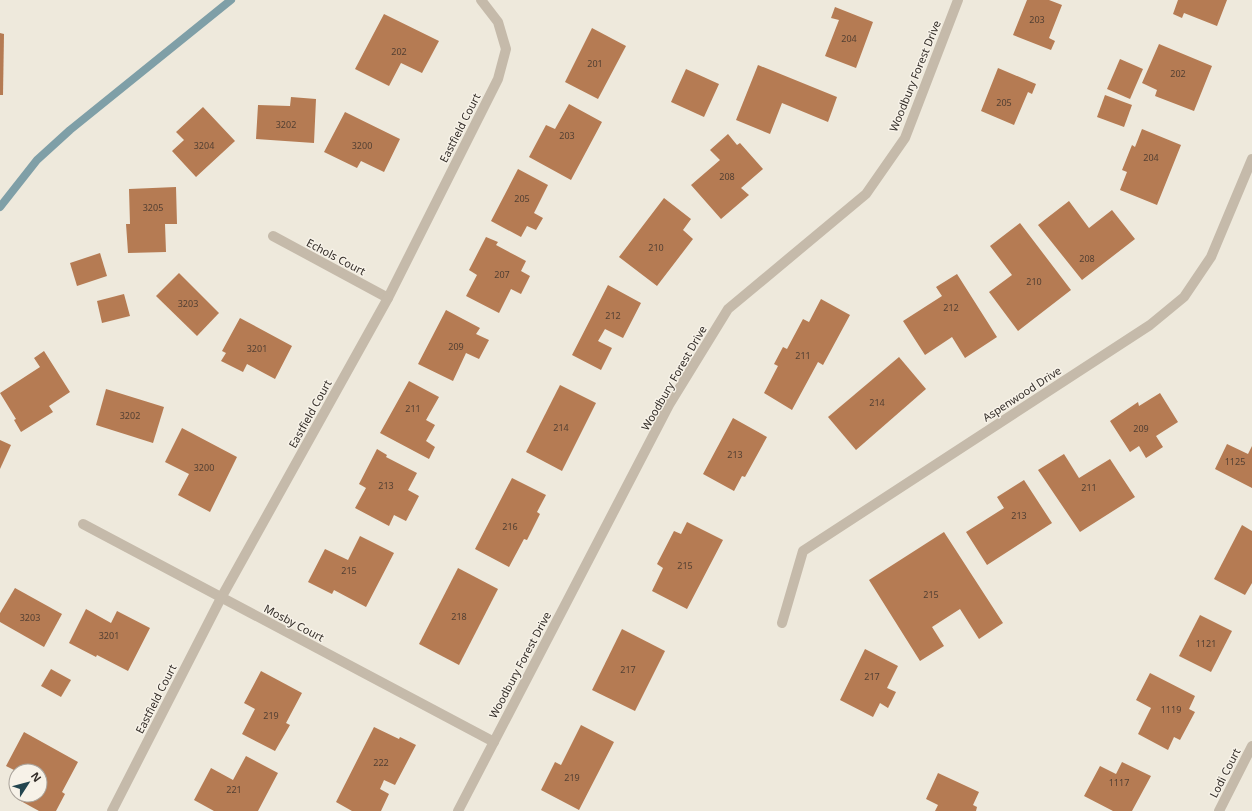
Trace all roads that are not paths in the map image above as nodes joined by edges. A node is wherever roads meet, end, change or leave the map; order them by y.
1 (481, 0) edge
2 (958, 0) edge
3 (1252, 159) edge
4 (273, 236) dead end
5 (388, 298) junction
6 (84, 524) dead end
7 (221, 598) junction
8 (782, 623) dead end
9 (494, 742) junction
10 (1252, 746) edge
11 (112, 811) edge
12 (458, 811) edge
13 (1219, 811) edge

1 - 5 street, Eastfield Court
2 - 9 street, Woodbury Forest Drive
3 - 8 street, Aspenwood Drive
4 - 5 street, Echols Court
5 - 7 street, Eastfield Court
6 - 7 street, Mosby Court
7 - 9 street, Mosby Court
7 - 11 street, Eastfield Court
9 - 12 street, Woodbury Forest Drive
10 - 13 street, Lodi Court

